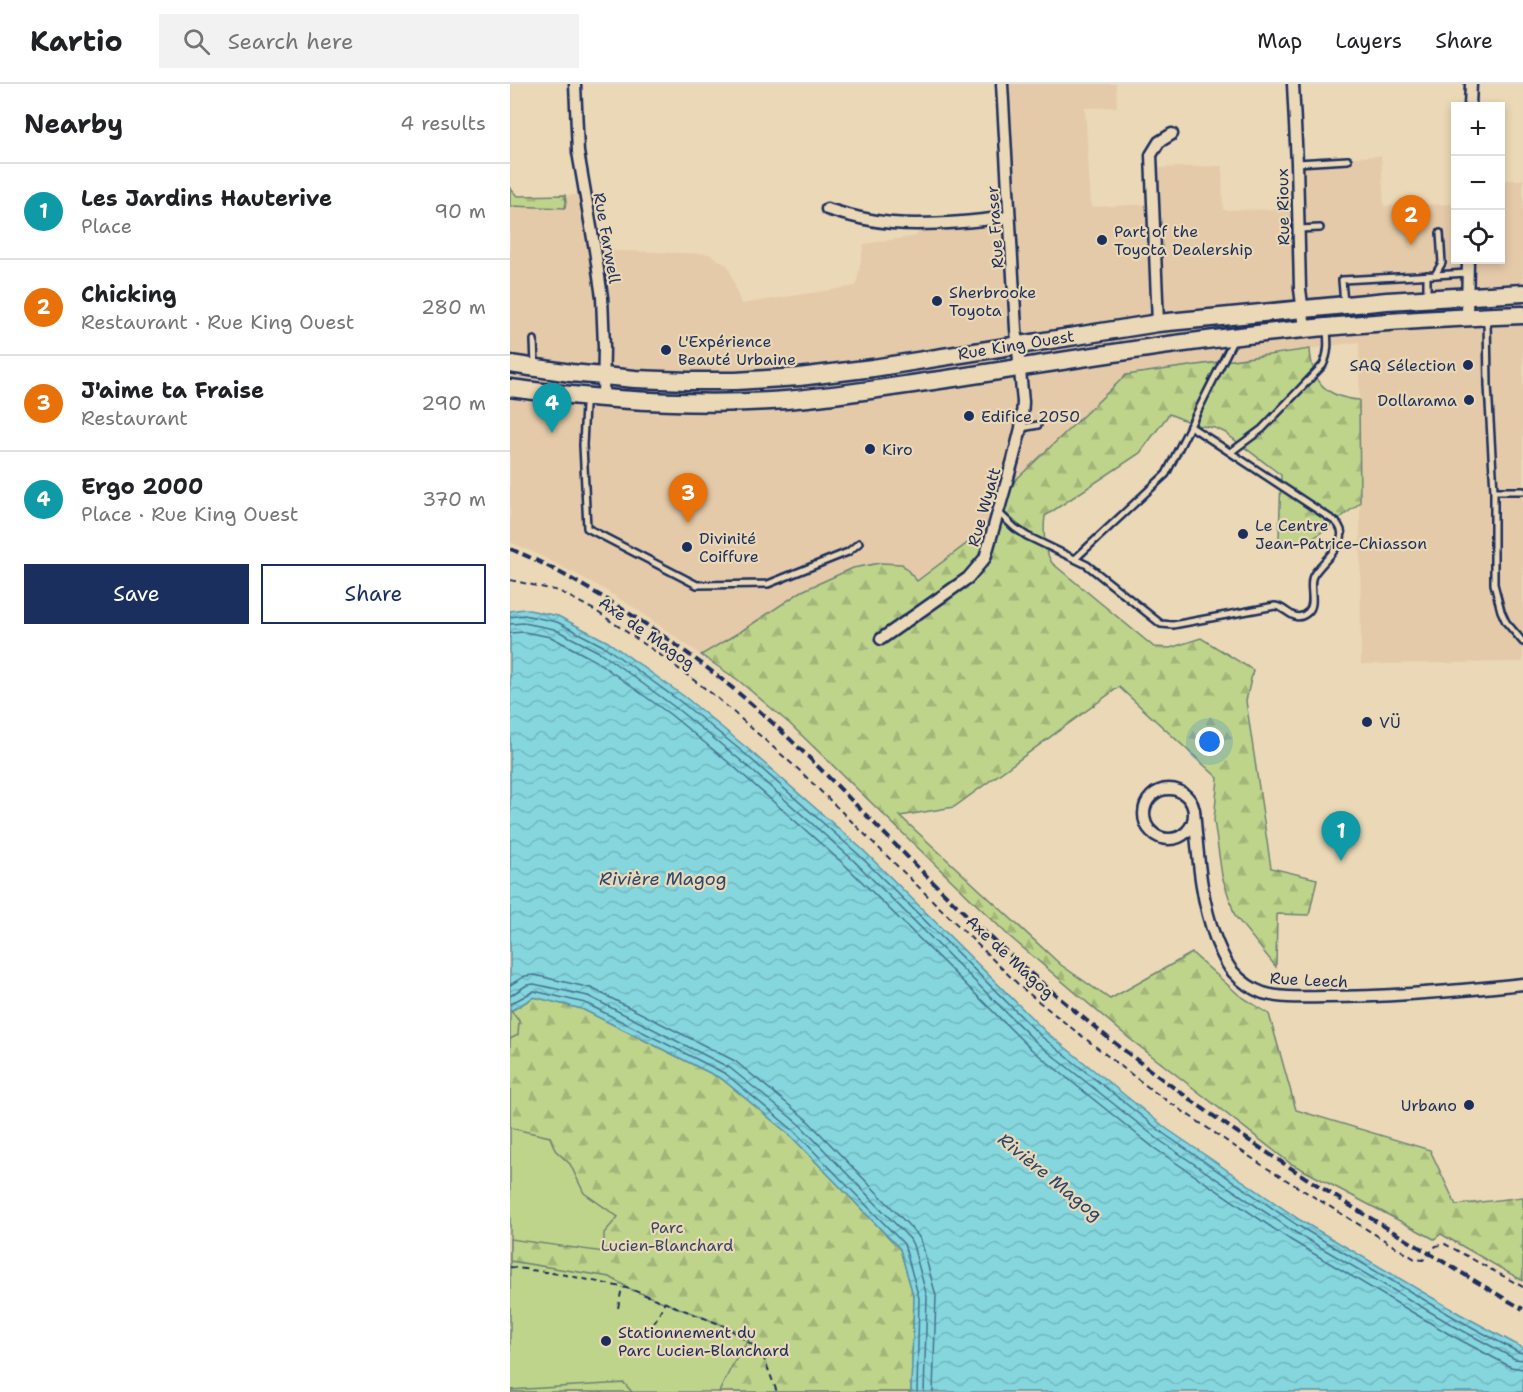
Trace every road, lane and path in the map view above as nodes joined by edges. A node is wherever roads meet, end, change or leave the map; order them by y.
1 (575, 84) edge
2 (1002, 84) edge
3 (1293, 84) edge
4 (1471, 84) edge
5 (1470, 102) edge
6 (1172, 134) dead end
7 (1348, 160) dead end
8 (1297, 163) junction
9 (828, 209) dead end
10 (1009, 218) junction
11 (1320, 228) dead end
12 (1298, 229) junction
13 (1440, 233) dead end
14 (1468, 264) edge
15 (1467, 273) junction
16 (1427, 275) junction
17 (1435, 275) junction
18 (1523, 293) edge
19 (1467, 296) junction
20 (1427, 298) junction
21 (1344, 305) junction
22 (1302, 308) junction
23 (1523, 315) edge
24 (1487, 316) junction
25 (1467, 317) junction
26 (1158, 323) junction
27 (1326, 327) junction
28 (1305, 328) junction
29 (1235, 336) junction
30 (534, 340) dead end
31 (1018, 345) junction
32 (510, 364) edge
33 (535, 368) junction
34 (1020, 368) junction
35 (603, 376) junction
36 (510, 388) edge
37 (596, 397) junction
38 (1038, 425) dead end
39 (1190, 426) junction
40 (1021, 428) junction
41 (1231, 452) junction
42 (1494, 491) junction
43 (1523, 491) edge
44 (998, 512) junction
45 (859, 543) dead end
46 (1076, 558) junction
47 (510, 580) edge
48 (1514, 633) junction
49 (1523, 633) edge
50 (881, 639) dead end
51 (1523, 642) edge
52 (1194, 810) junction
53 (1523, 984) edge
54 (510, 1267) edge
55 (622, 1287) junction
56 (1523, 1287) edge
57 (665, 1302) junction
58 (618, 1308) dead end
59 (654, 1323) dead end
60 (777, 1392) edge

1 - 35 street, Rue Farwell
2 - 10 street, Rue Fraser
3 - 8 street, Rue Rioux
4 - 5 street
6 - 26 street
7 - 8 lane
8 - 12 street, Rue Rioux
9 - 10 street
10 - 31 street, Rue Fraser
11 - 12 lane
12 - 22 street, Rue Rioux
13 - 17 lane
14 - 15 street
15 - 17 lane
15 - 19 street
16 - 17 lane
16 - 20 lane
16 - 21 lane
18 - 19 main road, Rue King Ouest
19 - 20 main road, Rue King Ouest
19 - 25 street
20 - 21 main road, Rue King Ouest
21 - 22 main road, Rue King Ouest
22 - 26 main road, Rue King Ouest
22 - 28 street, Rue Rioux
23 - 24 main road, Rue King Ouest
24 - 25 main road, Rue King Ouest
24 - 42 lane
25 - 27 main road, Rue King Ouest
26 - 31 main road, Rue King Ouest
27 - 28 main road, Rue King Ouest
27 - 41 lane
28 - 29 main road, Rue King Ouest
29 - 34 main road, Rue King Ouest
29 - 39 lane
30 - 33 lane
31 - 34 street, Rue Fraser
31 - 35 main road, Rue King Ouest
32 - 33 main road, Rue King Ouest
33 - 35 main road, Rue King Ouest
34 - 37 main road, Rue King Ouest
34 - 40 street, Rue Wyatt
35 - 37 street, Rue Farwell
36 - 37 main road, Rue King Ouest
37 - 45 lane
38 - 40 lane
39 - 41 lane
39 - 46 lane
40 - 44 street, Rue Wyatt
41 - 46 lane
42 - 43 lane
42 - 48 lane
44 - 46 lane
44 - 50 street, Rue Wyatt
47 - 56 path, Axe de Magog
48 - 49 lane
48 - 51 lane
52 - 52 street
52 - 53 street, Rue Leech
54 - 55 path
55 - 57 path
55 - 58 path
57 - 59 path
57 - 60 path

